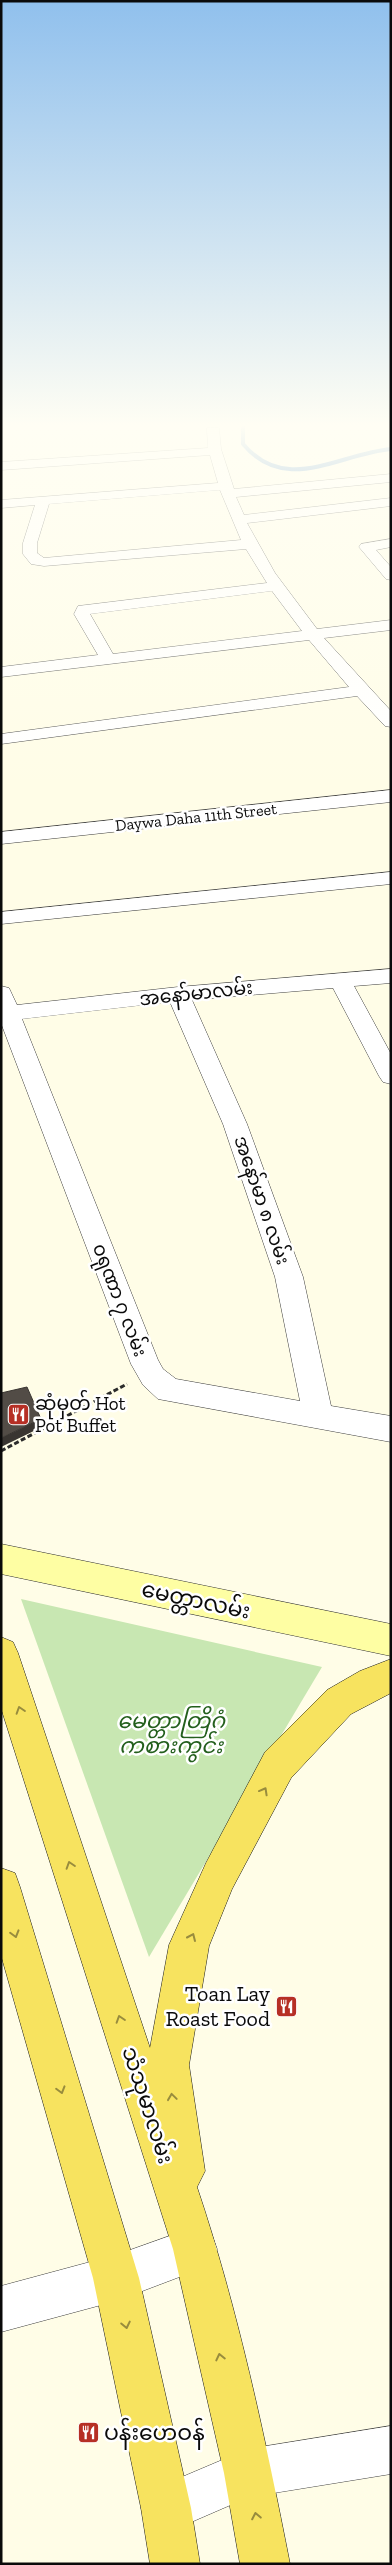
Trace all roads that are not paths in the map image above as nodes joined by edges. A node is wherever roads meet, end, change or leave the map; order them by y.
1 (30, 548) edge
2 (208, 548) edge
3 (252, 548) edge
4 (367, 548) edge
5 (391, 576) edge
6 (278, 586) junction
7 (391, 625) edge
8 (311, 634) junction
9 (108, 658) junction
10 (1, 672) edge
11 (361, 690) junction
12 (391, 722) edge
13 (1, 739) edge
14 (391, 796) edge
15 (1, 838) edge
16 (391, 878) edge
17 (1, 918) edge
18 (391, 976) edge
19 (339, 979) junction
20 (178, 994) junction
21 (4, 1006) edge
22 (391, 1076) edge
23 (318, 1416) junction
24 (391, 1429) edge
25 (1, 1559) edge
26 (391, 1640) edge
27 (1, 1654) edge
28 (391, 1676) edge
29 (1, 1887) edge
30 (195, 2249) junction
31 (116, 2278) junction
32 (1, 2309) edge
33 (391, 2450) edge
34 (248, 2473) junction
35 (166, 2508) junction
36 (175, 2564) edge
37 (265, 2564) edge

1 - 2 street
3 - 6 street
4 - 5 street
6 - 8 street
6 - 9 street
7 - 8 street
8 - 9 street
8 - 11 street
9 - 10 street
11 - 12 street
11 - 13 street
14 - 15 street, Daywa Daha 11th Street
16 - 17 street
18 - 19 street, အနော်မာလမ်း
19 - 20 street, အနော်မာလမ်း
19 - 22 street
20 - 21 street, အနော်မာလမ်း
20 - 23 street, အနော်မာ ၈ လမ်း
21 - 23 street, ၀ရုဏာ ၇ လမ်း
23 - 24 street, ၀ရုဏာ ၇ လမ်း
25 - 26 main road, မေတ္တာလမ်း
30 -> 27 main road, သံသုမာလမ်း
30 -> 28 main road
29 -> 31 main road
30 - 31 street
34 -> 30 main road, သံသုမာလမ်း
31 - 32 street
31 -> 35 main road
33 - 34 street
34 - 35 street
37 -> 34 main road, သံသုမာလမ်း
35 - 36 main road

